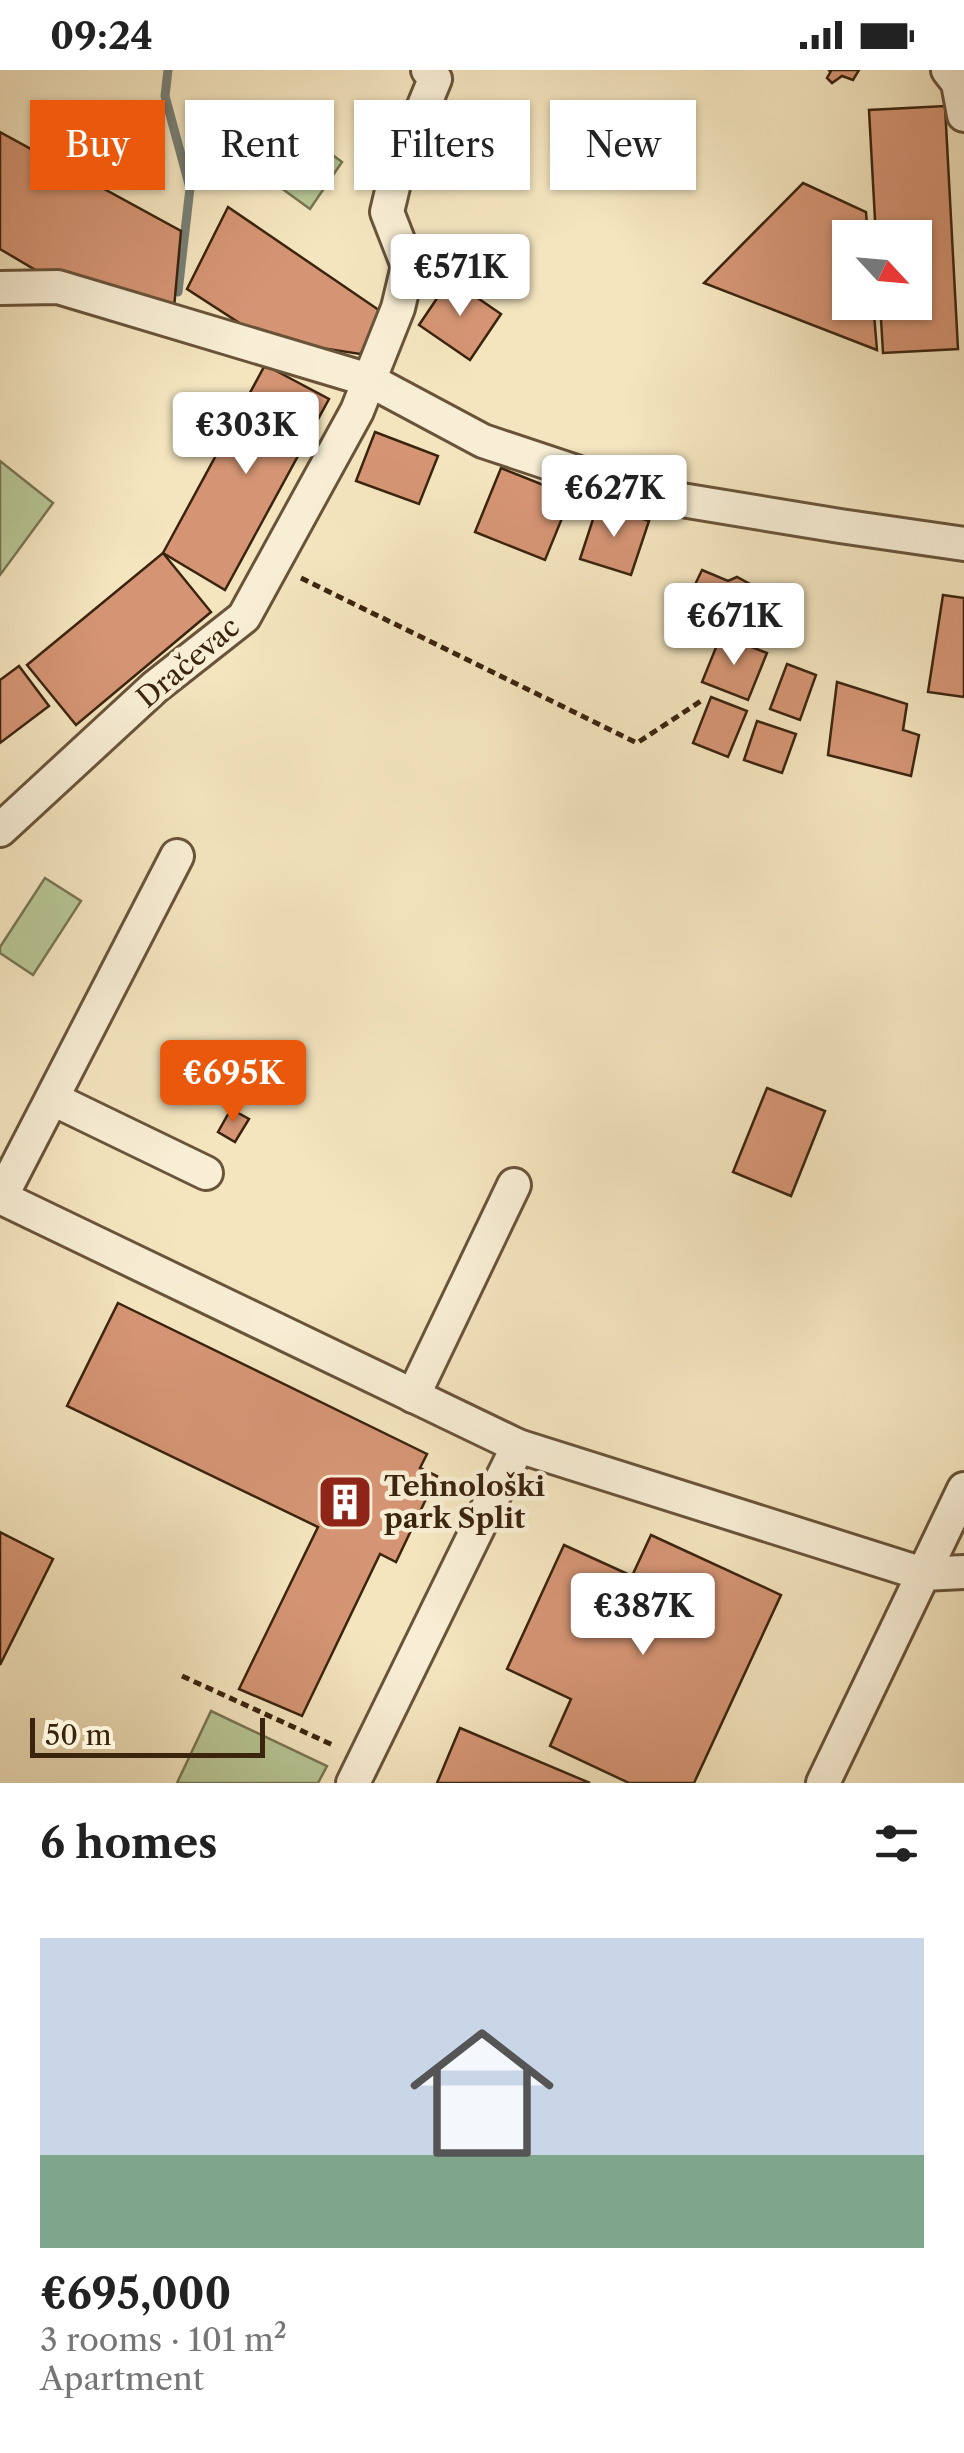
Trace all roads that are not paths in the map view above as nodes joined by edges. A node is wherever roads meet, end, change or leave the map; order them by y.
1 (428, 70) edge
2 (948, 70) edge
3 (964, 115) edge
4 (0, 288) edge
5 (369, 380) junction
6 (964, 544) edge
7 (0, 830) edge
8 (177, 856) dead end
9 (53, 1100) junction
10 (206, 1173) dead end
11 (514, 1185) dead end
12 (0, 1197) edge
13 (414, 1396) junction
14 (518, 1446) junction
15 (964, 1489) edge
16 (964, 1572) edge
17 (923, 1574) junction
18 (359, 1772) edge
19 (823, 1783) edge

1 - 5 street, Dračevac
2 - 3 street
4 - 5 street
5 - 6 street
5 - 7 street, Dračevac
8 - 9 street
9 - 10 street
9 - 12 street
11 - 13 street
12 - 13 street
13 - 14 street
14 - 17 street
14 - 18 street
15 - 17 street
16 - 17 street
17 - 19 street

